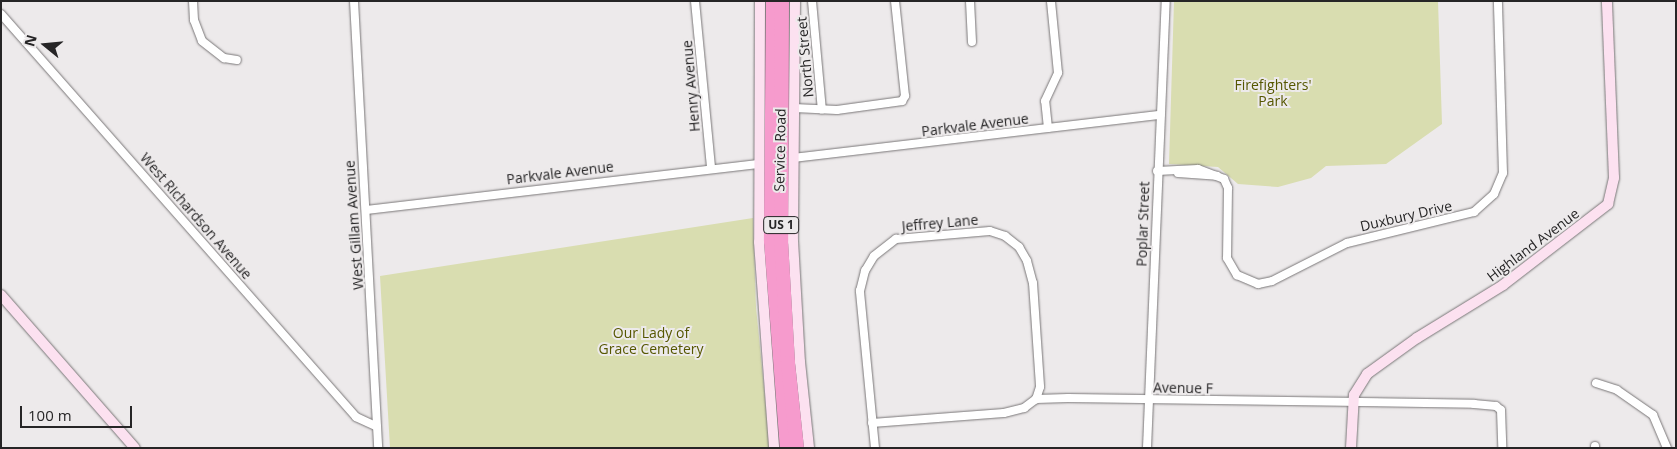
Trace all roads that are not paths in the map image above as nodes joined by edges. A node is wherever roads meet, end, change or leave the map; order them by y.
1 (193, 1) edge
2 (354, 1) edge
3 (696, 1) edge
4 (760, 1) edge
5 (773, 1) edge
6 (782, 1) edge
7 (795, 1) edge
8 (812, 1) edge
9 (895, 1) edge
10 (970, 1) edge
11 (1051, 1) edge
12 (1166, 1) edge
13 (1498, 1) edge
14 (1607, 1) edge
15 (1, 14) edge
16 (972, 42) dead end
17 (237, 60) dead end
18 (794, 108) junction
19 (822, 110) junction
20 (1160, 115) junction
21 (1048, 128) junction
22 (793, 158) junction
23 (758, 164) junction
24 (711, 168) junction
25 (1157, 171) junction
26 (366, 210) junction
27 (1, 295) edge
28 (1596, 383) dead end
29 (1036, 399) junction
30 (1147, 400) junction
31 (1353, 402) junction
32 (872, 423) junction
33 (376, 427) junction
34 (135, 448) edge
35 (378, 448) edge
36 (774, 448) edge
37 (787, 448) edge
38 (797, 448) edge
39 (809, 448) edge
40 (875, 448) edge
41 (1147, 448) edge
42 (1351, 448) edge
43 (1502, 448) edge
44 (1667, 448) edge

1 - 17 street
2 - 26 street, West Gillam Avenue
3 - 24 street, Henry Avenue
4 - 23 street, Service Road
5 - 37 highway, US 1
6 - 38 highway, US 1
7 - 18 street, Service Road
8 - 19 street, North Street
9 - 19 street
10 - 16 street
11 - 21 street
12 - 20 street, Poplar Street
13 - 25 street, Duxbury Drive
14 - 31 street, Highland Avenue
15 - 33 street, West Richardson Avenue
18 - 19 street
18 - 22 street, Service Road
20 - 21 street, Parkvale Avenue
20 - 25 street, Poplar Street
21 - 22 street, Parkvale Avenue
22 - 39 street, Service Road
23 - 24 street, Parkvale Avenue
23 - 36 street, Service Road
24 - 26 street, Parkvale Avenue
25 - 30 street, Poplar Street
26 - 33 street, West Gillam Avenue
27 - 34 street
28 - 44 street
29 - 30 street, Avenue F
29 - 32 street, Avenue F
29 - 32 street, Jeffrey Lane
30 - 31 street, Avenue F
30 - 41 street, Poplar Street
31 - 42 street, Highland Avenue
31 - 43 street, Avenue F
32 - 40 street, Jeffrey Lane
33 - 35 street, West Gillam Avenue

